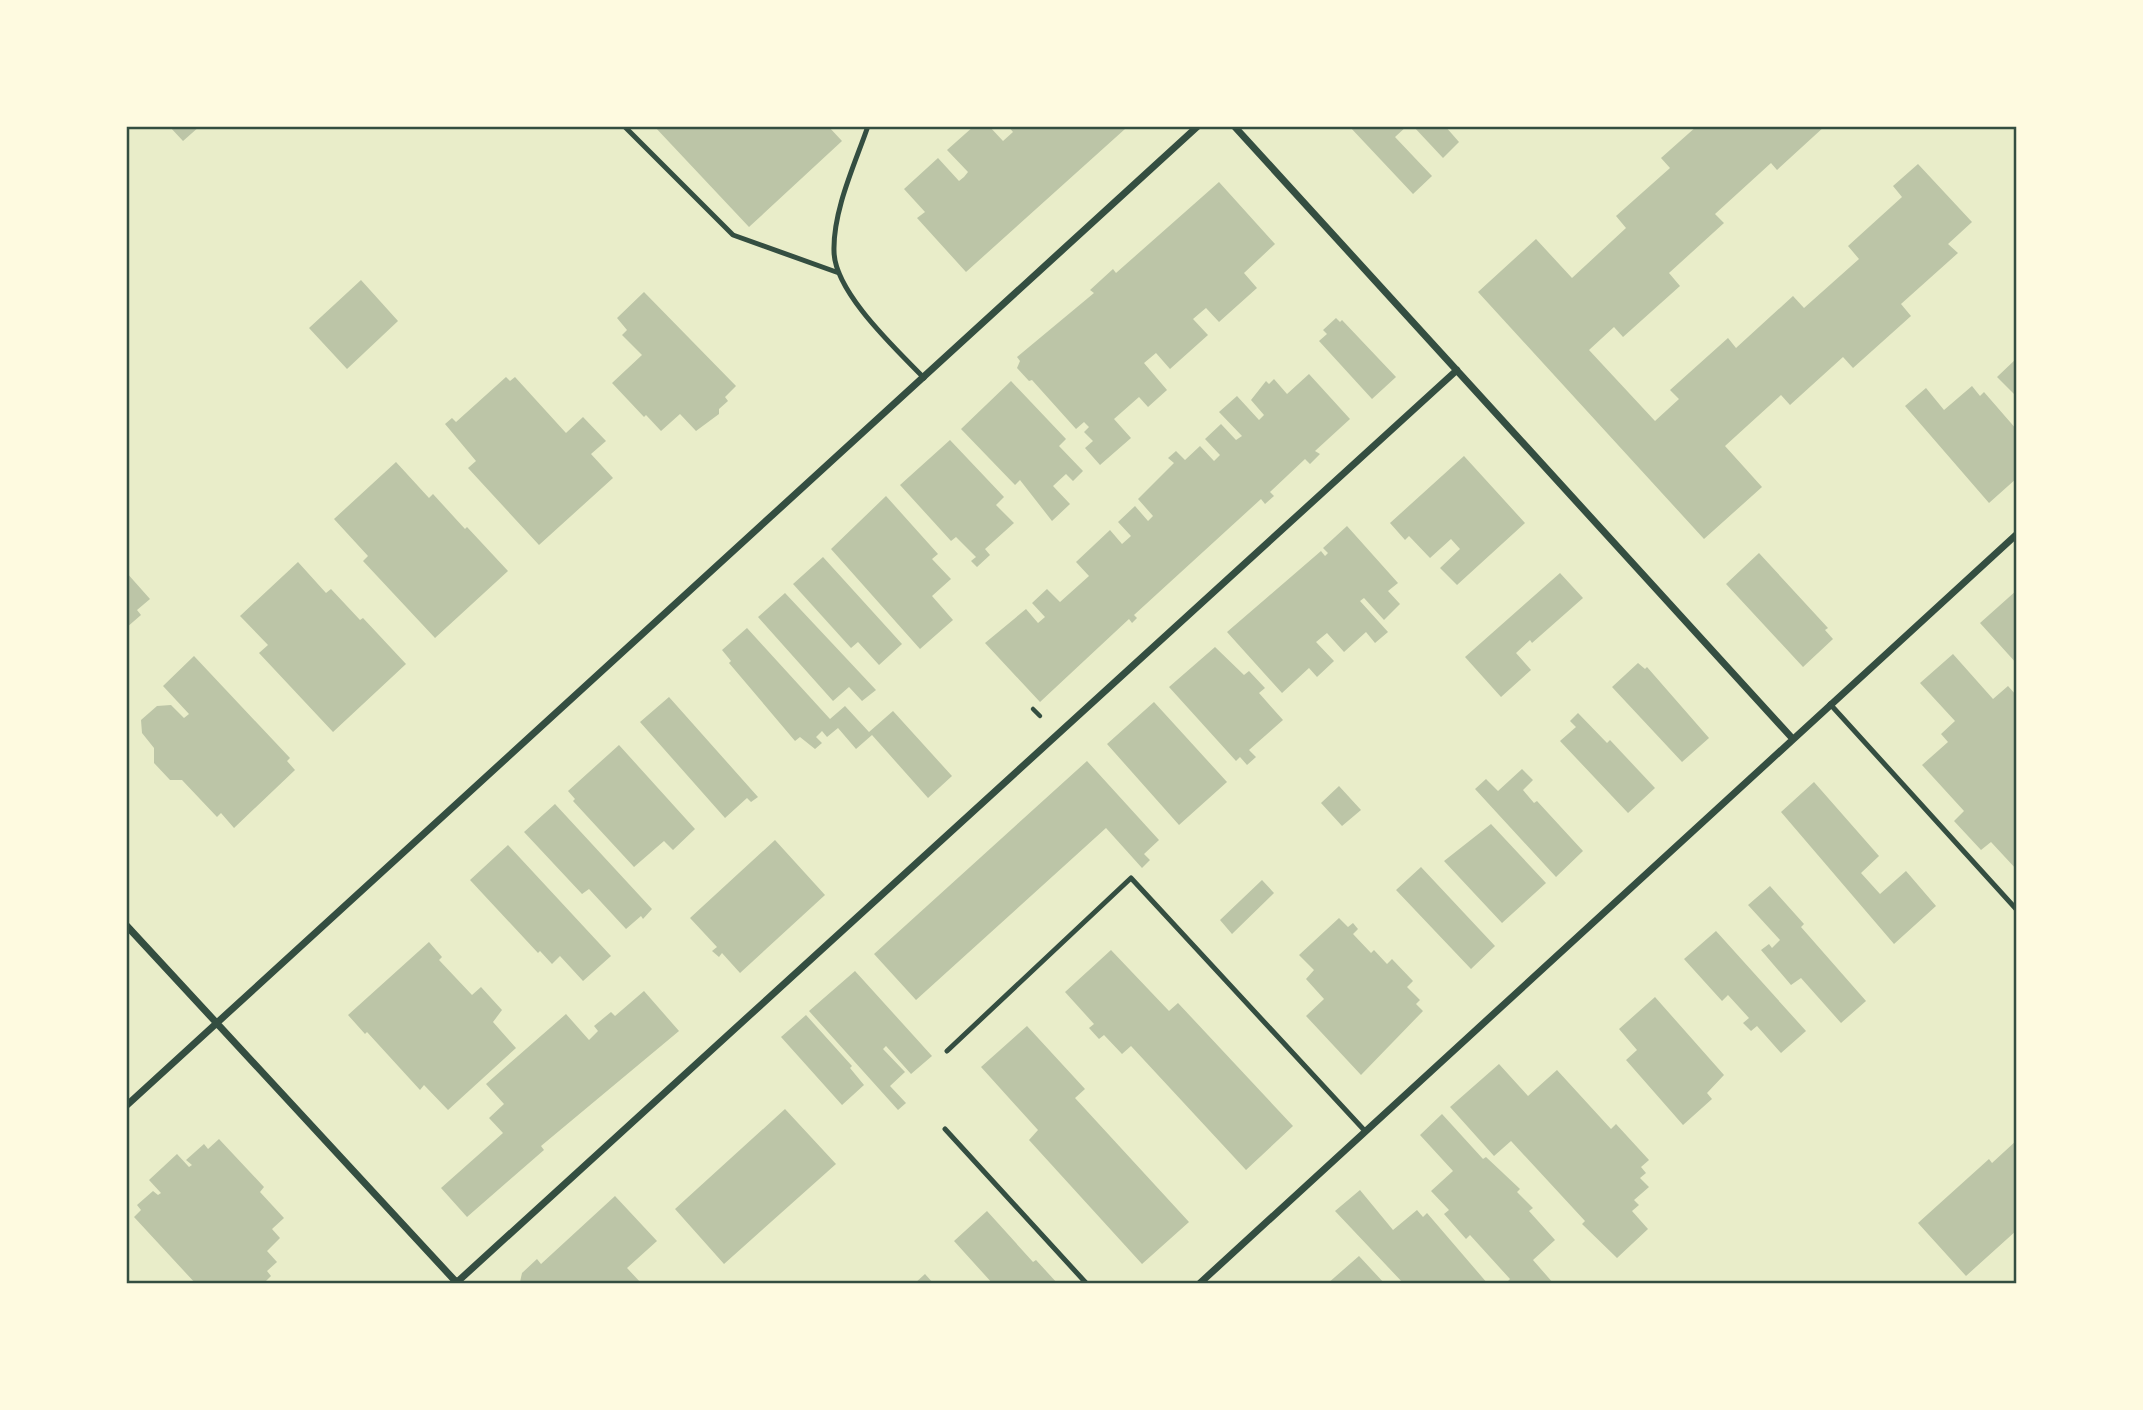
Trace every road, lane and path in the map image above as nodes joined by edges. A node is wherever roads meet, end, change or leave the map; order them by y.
1 (624, 126) edge
2 (868, 126) edge
3 (1198, 126) edge
4 (1234, 126) edge
5 (839, 273) junction
6 (1457, 370) junction
7 (924, 378) junction
8 (2017, 534) edge
9 (1830, 704) junction
10 (1792, 738) junction
11 (2017, 910) edge
12 (126, 925) edge
13 (217, 1023) junction
14 (947, 1051) dead end
15 (126, 1105) edge
16 (945, 1129) dead end
17 (1365, 1131) junction
18 (1205, 1282) edge
19 (457, 1283) edge
20 (1087, 1284) edge

1 - 5 lane
2 - 5 lane
3 - 7 street
4 - 6 street
5 - 7 lane
6 - 10 street
6 - 19 street
7 - 13 street
8 - 9 street
9 - 10 street
9 - 11 lane
10 - 17 street
12 - 13 street
13 - 15 street
13 - 19 street
14 - 17 lane
16 - 20 lane
17 - 18 street

